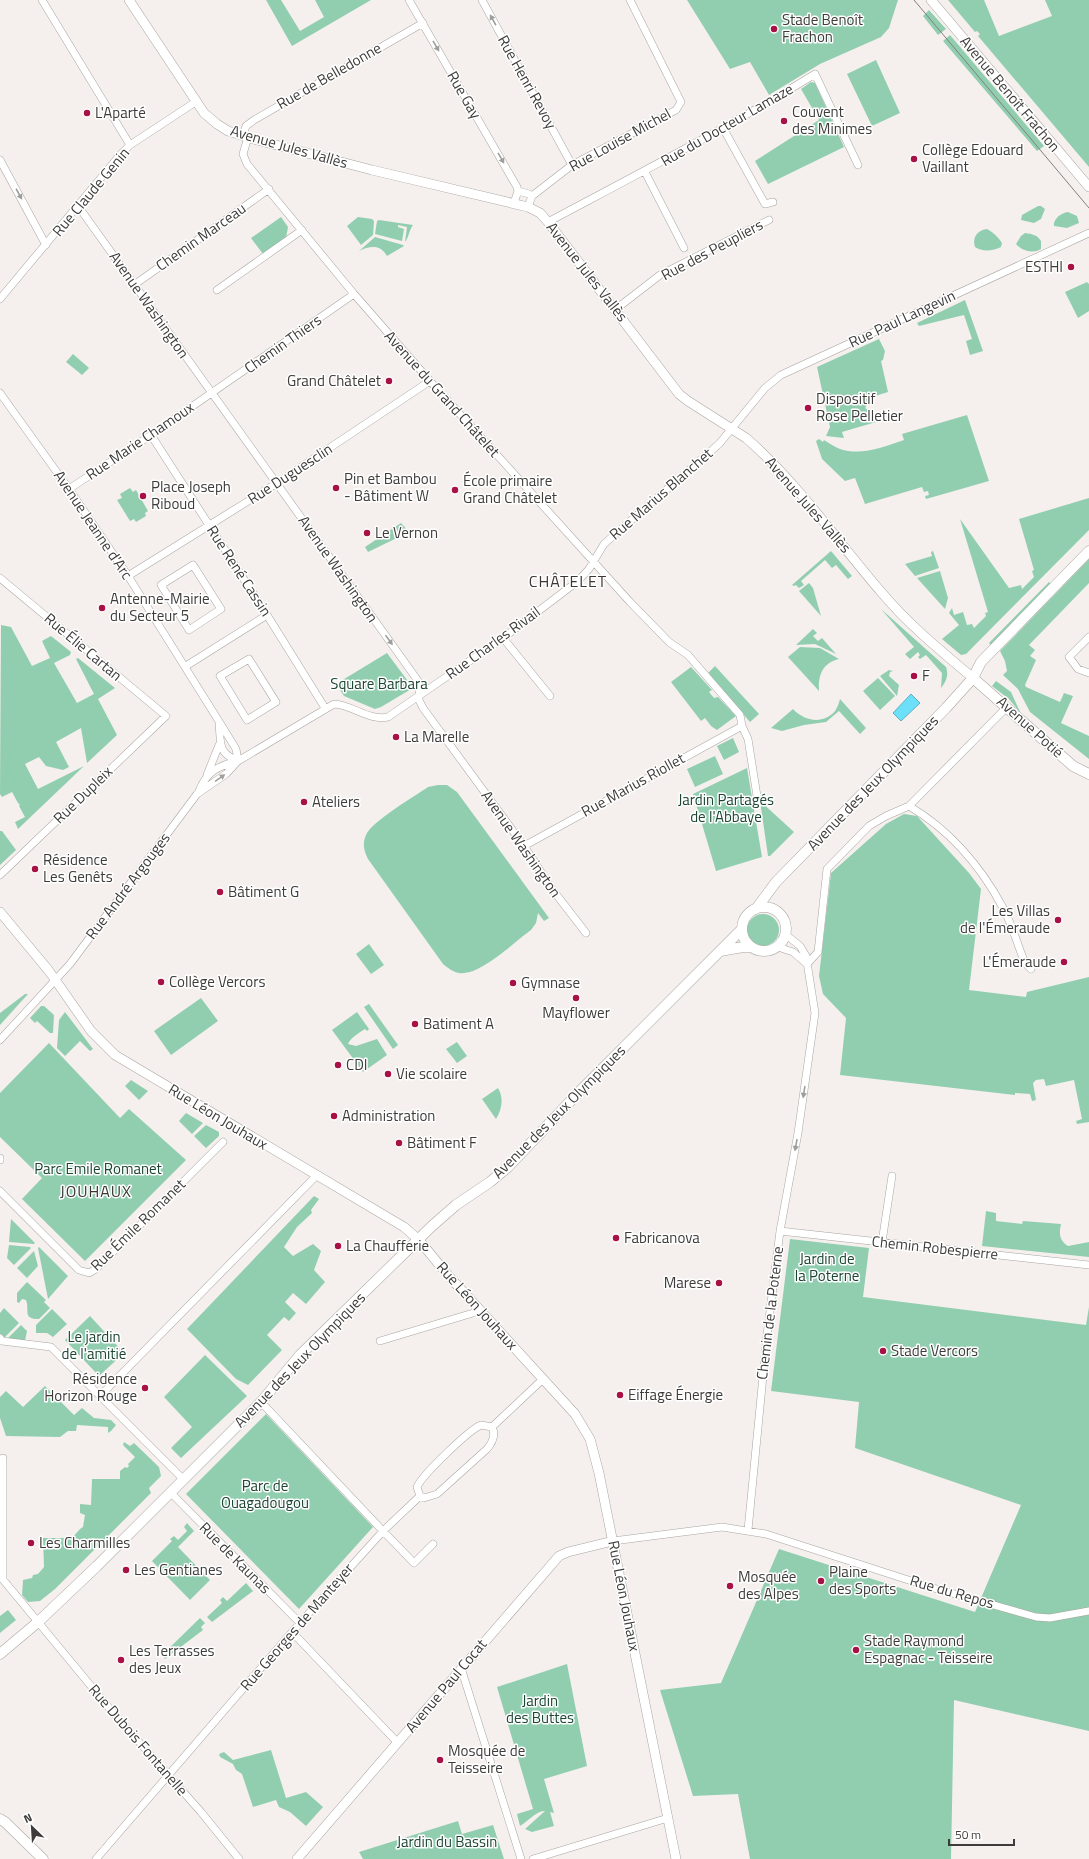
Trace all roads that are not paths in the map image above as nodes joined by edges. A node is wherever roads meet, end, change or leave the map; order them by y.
1 (42, 0) edge
2 (129, 0) edge
3 (409, 0) edge
4 (482, 0) edge
5 (630, 0) edge
6 (931, 0) edge
7 (422, 23) junction
8 (197, 101) junction
9 (723, 128) junction
10 (245, 136) junction
11 (130, 146) junction
12 (0, 160) edge
13 (572, 165) junction
14 (858, 165) dead end
15 (645, 172) junction
16 (1089, 187) edge
17 (269, 189) junction
18 (518, 191) junction
19 (532, 196) junction
20 (773, 202) dead end
21 (514, 203) junction
22 (78, 206) junction
23 (528, 207) junction
24 (769, 220) dead end
25 (548, 222) junction
26 (302, 230) junction
27 (1089, 233) edge
28 (46, 245) junction
29 (684, 248) dead end
30 (134, 284) junction
31 (217, 290) dead end
32 (354, 294) junction
33 (0, 300) edge
34 (616, 309) junction
35 (430, 381) junction
36 (0, 393) edge
37 (212, 394) junction
38 (732, 428) junction
39 (151, 435) junction
40 (277, 483) junction
41 (69, 489) junction
42 (209, 526) junction
43 (1089, 550) edge
44 (593, 562) junction
45 (128, 576) junction
46 (0, 578) edge
47 (161, 585) joint
48 (267, 615) junction
49 (503, 638) junction
50 (1089, 638) edge
51 (186, 666) junction
52 (1089, 673) edge
53 (973, 678) junction
54 (550, 696) dead end
55 (234, 698) joint
56 (418, 698) junction
57 (1006, 707) junction
58 (325, 708) junction
59 (166, 716) joint
60 (219, 722) junction
61 (742, 726) junction
62 (219, 745) junction
63 (238, 761) junction
64 (1089, 774) edge
65 (207, 775) junction
66 (199, 791) junction
67 (757, 796) dead end
68 (908, 806) junction
69 (524, 846) junction
70 (0, 875) edge
71 (772, 888) junction
72 (756, 909) junction
73 (775, 910) junction
74 (0, 912) edge
75 (742, 929) junction
76 (586, 933) dead end
77 (785, 934) junction
78 (751, 947) junction
79 (778, 947) junction
80 (720, 951) junction
81 (808, 964) junction
82 (1031, 969) dead end
83 (56, 981) junction
84 (0, 1040) edge
85 (223, 1142) dead end
86 (318, 1175) junction
87 (892, 1176) dead end
88 (0, 1191) edge
89 (780, 1231) junction
90 (419, 1240) junction
91 (882, 1242) junction
92 (1089, 1265) edge
93 (478, 1308) junction
94 (0, 1338) edge
95 (380, 1341) dead end
96 (543, 1379) junction
97 (101, 1395) junction
98 (260, 1402) junction
99 (492, 1427) junction
100 (3, 1458) dead end
101 (183, 1479) junction
102 (170, 1492) junction
103 (420, 1496) junction
104 (748, 1530) junction
105 (383, 1531) junction
106 (613, 1540) junction
107 (433, 1544) dead end
108 (2, 1578) edge
109 (1089, 1611) edge
110 (38, 1622) junction
111 (300, 1623) junction
112 (292, 1632) junction
113 (0, 1654) edge
114 (461, 1668) junction
115 (398, 1743) junction
116 (168, 1776) junction
117 (0, 1811) edge
118 (668, 1818) junction
119 (3, 1820) edge
120 (44, 1859) edge
121 (96, 1859) edge
122 (239, 1859) edge
123 (298, 1859) edge
124 (521, 1859) edge
125 (533, 1859) edge
126 (676, 1859) edge

1 - 11 street
2 - 8 street, Avenue Jules Vallès
3 - 7 street, Rue Gay
13 -> 4 street, Rue Henri Revoy
5 - 13 street, Rue Louise Michel
6 - 16 street, Avenue Benoît Frachon
7 - 10 street, Rue de Belledonne
7 -> 18 street, Rue Gay
8 - 10 street, Avenue Jules Vallès
8 - 11 street, Rue Claude Genin
9 - 14 street, Rue du Docteur Lamaze
9 - 15 street, Rue du Docteur Lamaze
9 - 20 street
10 - 17 street, Avenue du Grand Châtelet
10 - 21 street, Avenue Jules Vallès
11 - 22 street, Rue Claude Genin
12 -> 28 street
13 - 19 street, Rue Louise Michel
15 - 25 street, Rue du Docteur Lamaze
15 - 29 street
17 - 26 street, Avenue du Grand Châtelet
17 - 30 street, Chemin Marceau
18 - 19 street
18 - 21 street
19 - 23 street
21 - 23 street, Avenue Jules Vallès
22 - 28 street, Rue Claude Genin
22 - 30 street, Avenue Washington
23 - 25 street, Avenue Jules Vallès
24 - 34 street, Rue des Peupliers
25 - 34 street, Avenue Jules Vallès
26 - 31 street
26 - 32 street, Avenue du Grand Châtelet
27 - 38 street, Rue Paul Langevin
28 - 33 street, Rue Claude Genin
30 - 37 street, Avenue Washington
32 - 35 street, Avenue du Grand Châtelet
32 - 37 street, Chemin Thiers
34 - 38 street, Avenue Jules Vallès
35 - 40 street, Rue Duguesclin
35 - 44 street, Avenue du Grand Châtelet
36 - 41 street, Avenue Jeanne d'Arc
37 - 39 street, Rue Marie Chamoux
37 - 40 street, Avenue Washington
38 - 44 street, Rue Marius Blanchet
38 - 53 street, Avenue Jules Vallès
39 - 41 street, Rue Marie Chamoux
39 - 42 street, Rue René Cassin
40 - 42 street, Rue Duguesclin
40 -> 56 street, Avenue Washington
41 - 45 street, Avenue Jeanne d'Arc
42 - 45 street, Rue Duguesclin
42 - 48 street, Rue René Cassin
43 - 53 main road, Avenue des Jeux Olympiques
44 - 49 street, Rue Charles Rivail
44 - 61 street, Avenue du Grand Châtelet
45 - 51 street, Avenue Jeanne d'Arc
46 - 59 street, Rue Élie Cartan
47 - 47 street
48 - 51 street
48 - 58 street, Rue René Cassin
49 - 54 street
49 - 56 street, Rue Charles Rivail
50 - 52 street
51 - 60 street, Avenue Jeanne d'Arc
53 - 57 main road, Avenue Potié
53 - 71 main road, Avenue des Jeux Olympiques
55 - 55 street
56 - 58 street, Rue Charles Rivail
56 - 69 street, Avenue Washington
57 - 64 main road, Avenue Potié
57 - 68 street
58 - 63 street, Rue Charles Rivail
59 - 70 street, Rue Dupleix
60 - 62 street
60 - 63 street, Avenue Jeanne d'Arc
61 - 67 street, Avenue du Grand Châtelet
61 - 69 street, Rue Marius Riollet
62 - 63 street
62 - 65 street, Rue André Argouges
63 - 65 street, Rue André Argouges
66 -> 63 street, Rue André Argouges
65 - 66 street, Rue André Argouges
66 - 83 street, Rue André Argouges
68 - 81 street
68 - 82 street
69 - 76 street, Avenue Washington
71 - 72 main road, Avenue des Jeux Olympiques
71 - 73 main road
72 - 73 main road
72 - 75 main road
73 - 77 main road
74 - 83 street, Rue Léon Jouhaux
75 - 78 main road
75 - 80 main road, Avenue des Jeux Olympiques
77 - 79 main road
77 - 81 street, Chemin de la Poterne
78 - 79 main road
78 - 80 main road
79 - 81 street
80 - 90 main road, Avenue des Jeux Olympiques
81 -> 89 street, Chemin de la Poterne
83 - 84 street, Rue André Argouges
83 - 86 street, Rue Léon Jouhaux
85 - 88 street, Rue Émile Romanet
86 - 90 street, Rue Léon Jouhaux
86 - 97 street
87 - 91 street
89 - 91 street, Chemin Robespierre
89 - 104 street, Chemin de la Poterne
90 - 93 street, Rue Léon Jouhaux
90 - 98 main road, Avenue des Jeux Olympiques
91 - 92 street, Chemin Robespierre
93 - 95 street
93 - 96 street, Rue Léon Jouhaux
94 - 97 street
96 - 99 street
96 - 106 street, Rue Léon Jouhaux
97 - 101 street
98 - 101 main road, Avenue des Jeux Olympiques
98 - 105 street
99 - 103 street
99 - 103 street
100 - 108 street
101 - 102 main road, Avenue des Jeux Olympiques
102 - 110 main road, Avenue des Jeux Olympiques
102 - 111 street, Rue de Kaunas
103 - 105 street, Rue Georges de Manteyer
104 - 106 street
104 - 109 street, Rue du Repos
105 - 107 street
105 - 111 street, Rue Georges de Manteyer
106 - 114 street, Avenue Paul Cocat
106 - 118 street, Rue Léon Jouhaux
108 - 110 street, Rue Dubois Fontanelle
110 - 113 main road, Avenue des Jeux Olympiques
110 - 116 street, Rue Dubois Fontanelle
111 - 112 street, Rue Georges de Manteyer
112 - 115 street
112 - 116 street, Rue Georges de Manteyer
114 - 115 street, Avenue Paul Cocat
114 - 124 street
115 - 123 street, Avenue Paul Cocat
116 - 121 street, Rue Georges de Manteyer
116 - 122 street, Rue Dubois Fontanelle
117 - 119 main road
118 - 125 street
118 - 126 street, Rue Léon Jouhaux
119 - 120 main road

